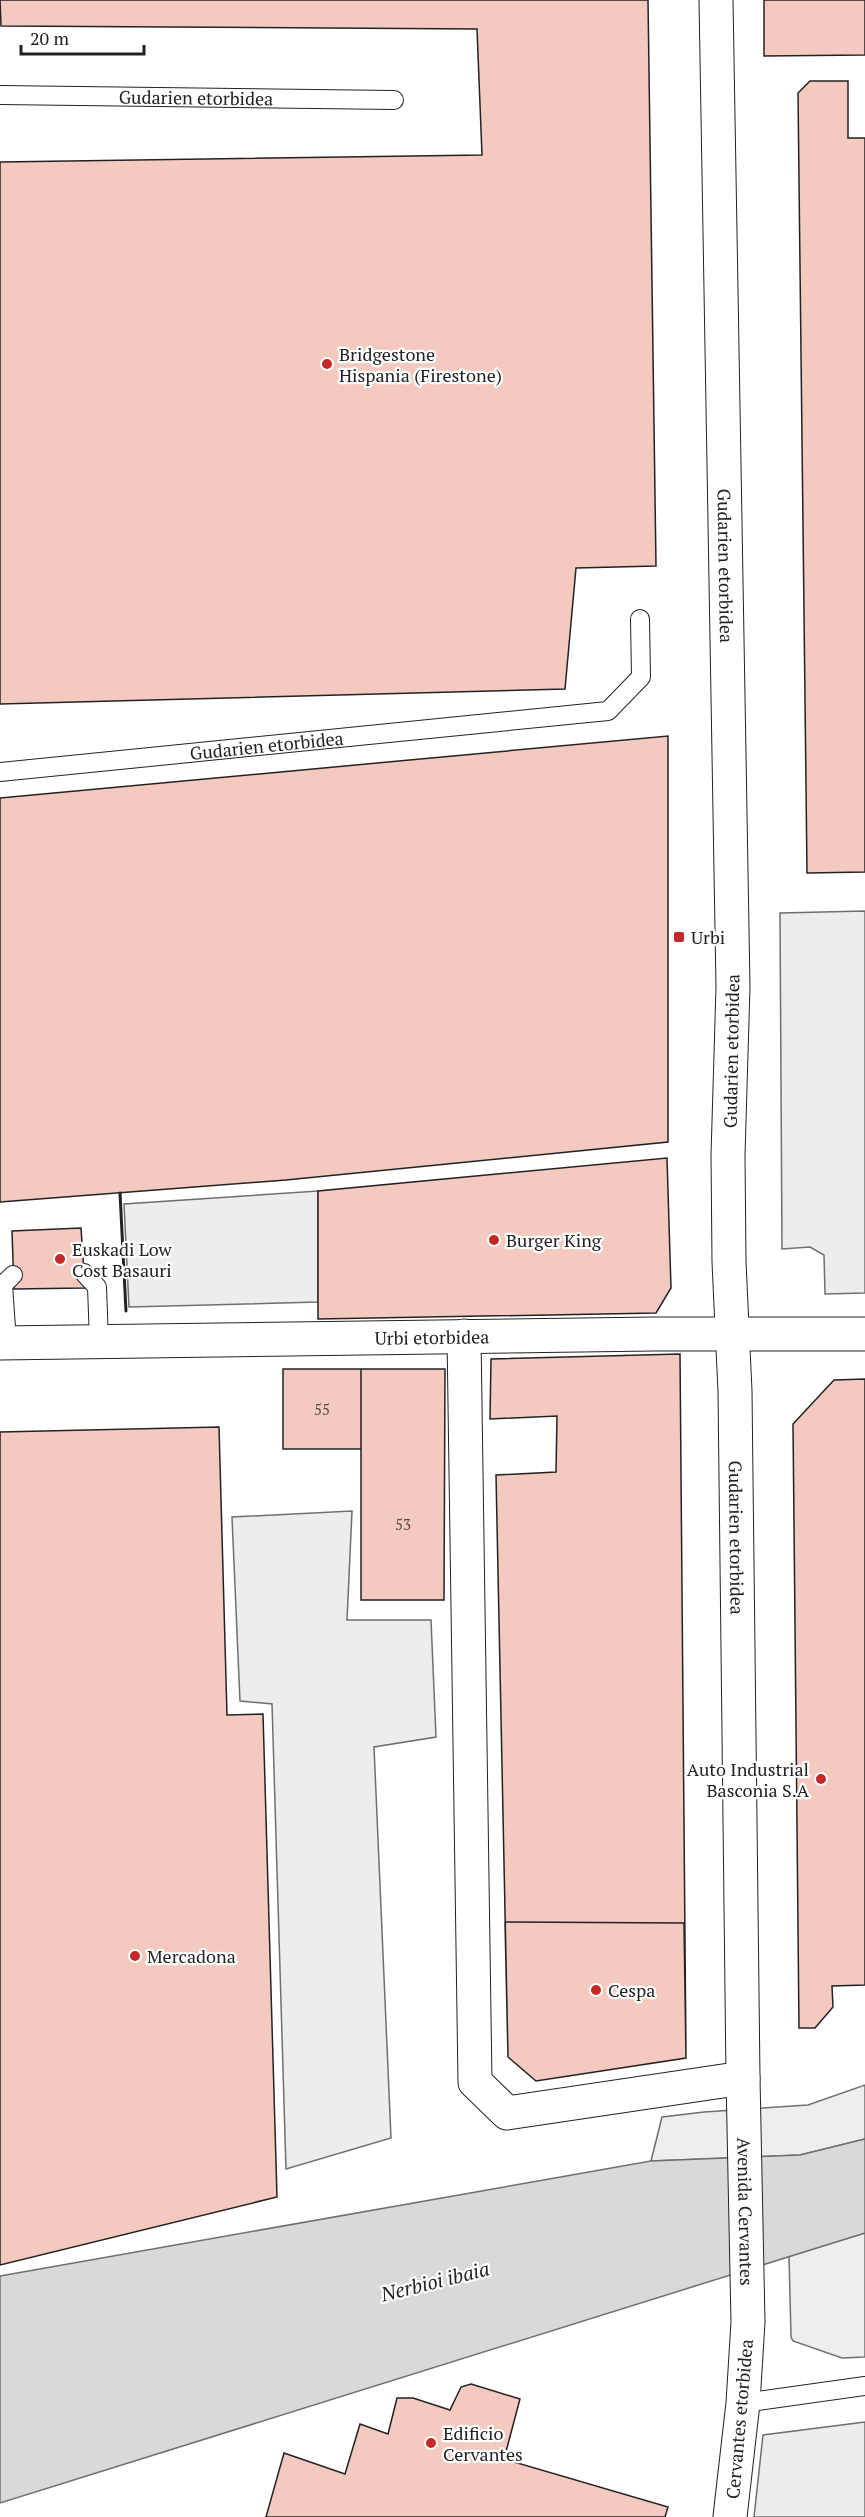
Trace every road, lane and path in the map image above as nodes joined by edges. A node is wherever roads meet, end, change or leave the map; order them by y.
1 (716, 0) edge
2 (0, 95) edge
3 (394, 100) dead end
4 (640, 619) dead end
5 (0, 772) edge
6 (84, 1273) dead end
7 (13, 1275) dead end
8 (732, 1333) junction
9 (865, 1334) edge
10 (464, 1336) junction
11 (99, 1341) junction
12 (3, 1342) edge
13 (743, 2090) junction
14 (748, 2322) joint
15 (865, 2386) edge
16 (743, 2403) junction
17 (730, 2517) edge

1 - 8 street, Gudarien etorbidea
2 - 3 lane, Gudarien etorbidea
4 - 5 lane, Gudarien etorbidea
6 - 11 lane
7 - 12 lane
8 - 9 street, Urbi etorbidea
8 - 10 street, Urbi etorbidea
8 - 13 street, Gudarien etorbidea
10 - 11 street, Urbi etorbidea
10 - 13 street
11 - 12 street, Urbi etorbidea
13 - 14 street, Avenida Cervantes
14 - 16 street, Cervantes etorbidea
15 - 16 lane
16 - 17 street, Cervantes etorbidea

